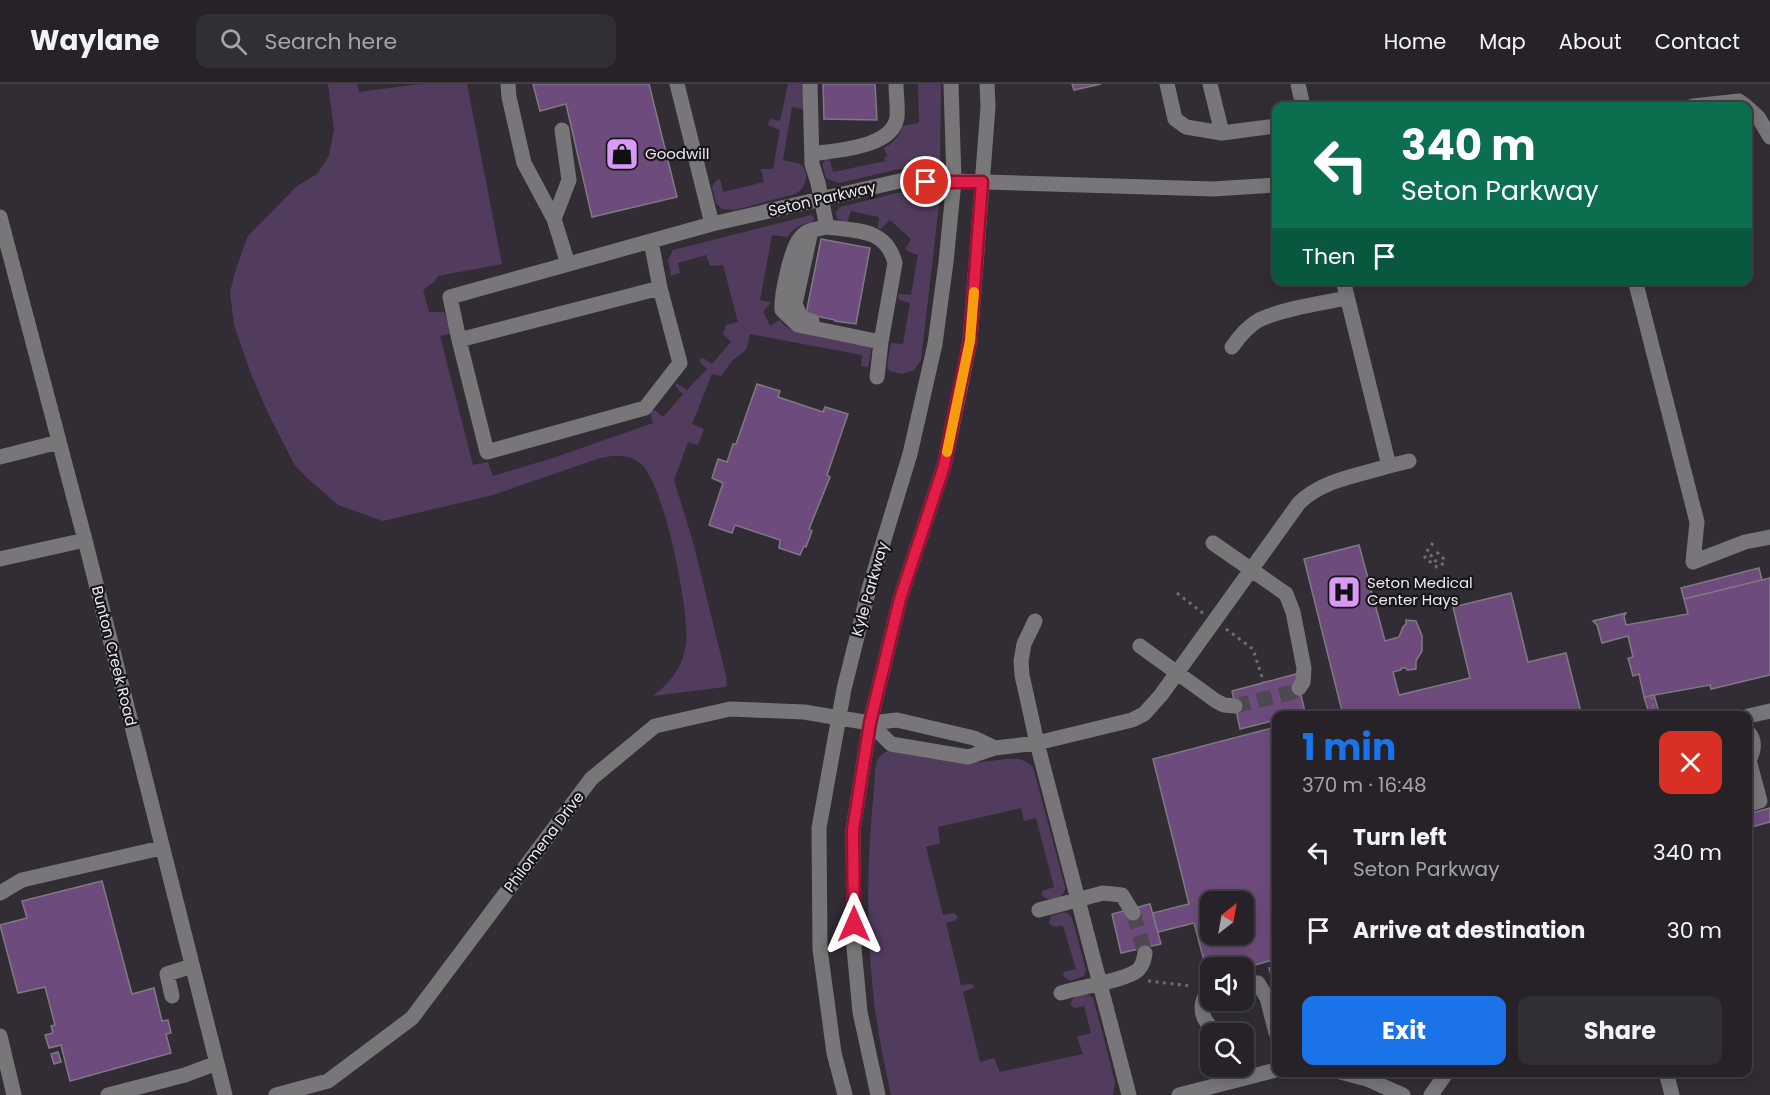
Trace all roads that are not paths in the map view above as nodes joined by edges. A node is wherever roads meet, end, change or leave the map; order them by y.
1 (676, 84) edge
2 (810, 84) edge
3 (896, 84) edge
4 (951, 84) edge
5 (987, 84) edge
6 (1167, 84) edge
7 (1210, 84) edge
8 (1298, 84) edge
9 (508, 90) edge
10 (1302, 102) edge
11 (1752, 112) edge
12 (1272, 127) edge
13 (562, 130) dead end
14 (1222, 133) junction
15 (1770, 137) edge
16 (812, 154) junction
17 (954, 181) junction
18 (982, 182) junction
19 (1272, 185) edge
20 (821, 200) junction
21 (0, 217) edge
22 (554, 219) junction
23 (712, 224) junction
24 (826, 227) junction
25 (651, 241) junction
26 (568, 264) junction
27 (1344, 285) edge
28 (1636, 285) edge
29 (660, 288) junction
30 (1347, 298) junction
31 (881, 339) junction
32 (459, 340) junction
33 (1232, 347) dead end
34 (877, 377) dead end
35 (59, 442) junction
36 (0, 457) edge
37 (1409, 461) dead end
38 (1389, 466) junction
39 (1770, 537) edge
40 (85, 540) junction
41 (1214, 543) dead end
42 (0, 559) edge
43 (1250, 569) junction
44 (1035, 621) dead end
45 (1140, 646) dead end
46 (1177, 673) junction
47 (1299, 688) dead end
48 (1235, 706) tunnel mouth
49 (1770, 711) edge
50 (1752, 715) edge
51 (837, 716) junction
52 (870, 723) junction
53 (1752, 735) edge
54 (1037, 743) junction
55 (995, 748) junction
56 (1752, 756) edge
57 (1752, 772) edge
58 (1752, 804) edge
59 (161, 848) junction
60 (0, 893) edge
61 (1078, 900) junction
62 (1040, 910) dead end
63 (1133, 913) tunnel mouth
64 (1145, 953) dead end
65 (192, 966) junction
66 (1099, 983) junction
67 (1258, 983) dead end
68 (1061, 993) dead end
69 (172, 996) dead end
70 (1272, 1016) edge
71 (0, 1036) edge
72 (217, 1063) junction
73 (1272, 1071) edge
74 (1359, 1077) edge
75 (1444, 1077) edge
76 (1667, 1077) edge
77 (14, 1095) edge
78 (108, 1095) edge
79 (225, 1095) edge
80 (276, 1095) edge
81 (845, 1095) edge
82 (878, 1095) edge
83 (1129, 1095) edge
84 (1179, 1095) edge
85 (1403, 1095) edge
86 (1431, 1095) edge
87 (1672, 1095) edge

1 - 23 street
2 - 16 street
3 - 16 street
4 - 17 street, Kyle Parkway
5 - 18 street
6 - 14 street
7 - 14 street
8 - 10 street
9 - 22 street
11 - 15 street
12 - 14 street
13 - 22 street
16 - 20 street
17 - 18 street, Seton Parkway
17 - 20 street, Seton Parkway
17 - 51 street, Kyle Parkway
18 - 19 street, Seton Parkway
18 - 52 street
20 - 23 street, Seton Parkway
20 - 24 street
21 - 35 street, Bunton Creek Road
22 - 26 street
23 - 25 street, Seton Parkway
24 - 31 street
24 - 31 street
25 - 26 street, Seton Parkway
25 - 29 street
26 - 32 street, Seton Parkway
27 - 30 street
28 - 39 street
29 - 32 street
29 - 32 street
30 - 33 street
30 - 38 street
31 - 34 street
35 - 36 street
35 - 40 street, Bunton Creek Road
37 - 38 street
38 - 43 street
40 - 42 street
40 - 59 street, Bunton Creek Road
41 - 43 street
43 - 46 street
43 - 47 street
44 - 54 street
45 - 46 street
46 - 48 street
46 - 54 street
49 - 50 street
51 - 52 street, Philomena Drive
51 - 80 street, Philomena Drive
51 - 81 street, Kyle Parkway
52 - 55 street, Philomena Drive
52 - 55 street
52 - 82 street
53 - 56 street
54 - 55 street
54 - 61 street
57 - 58 street
59 - 60 street
59 - 65 street, Bunton Creek Road
61 - 62 street
61 - 63 street
61 - 66 street
64 - 66 street
65 - 69 street
65 - 72 street, Bunton Creek Road
66 - 68 street
66 - 83 street
67 - 70 street
71 - 77 street
72 - 78 street
72 - 79 street, Bunton Creek Road
73 - 84 street
74 - 85 street
75 - 86 street
76 - 87 street

